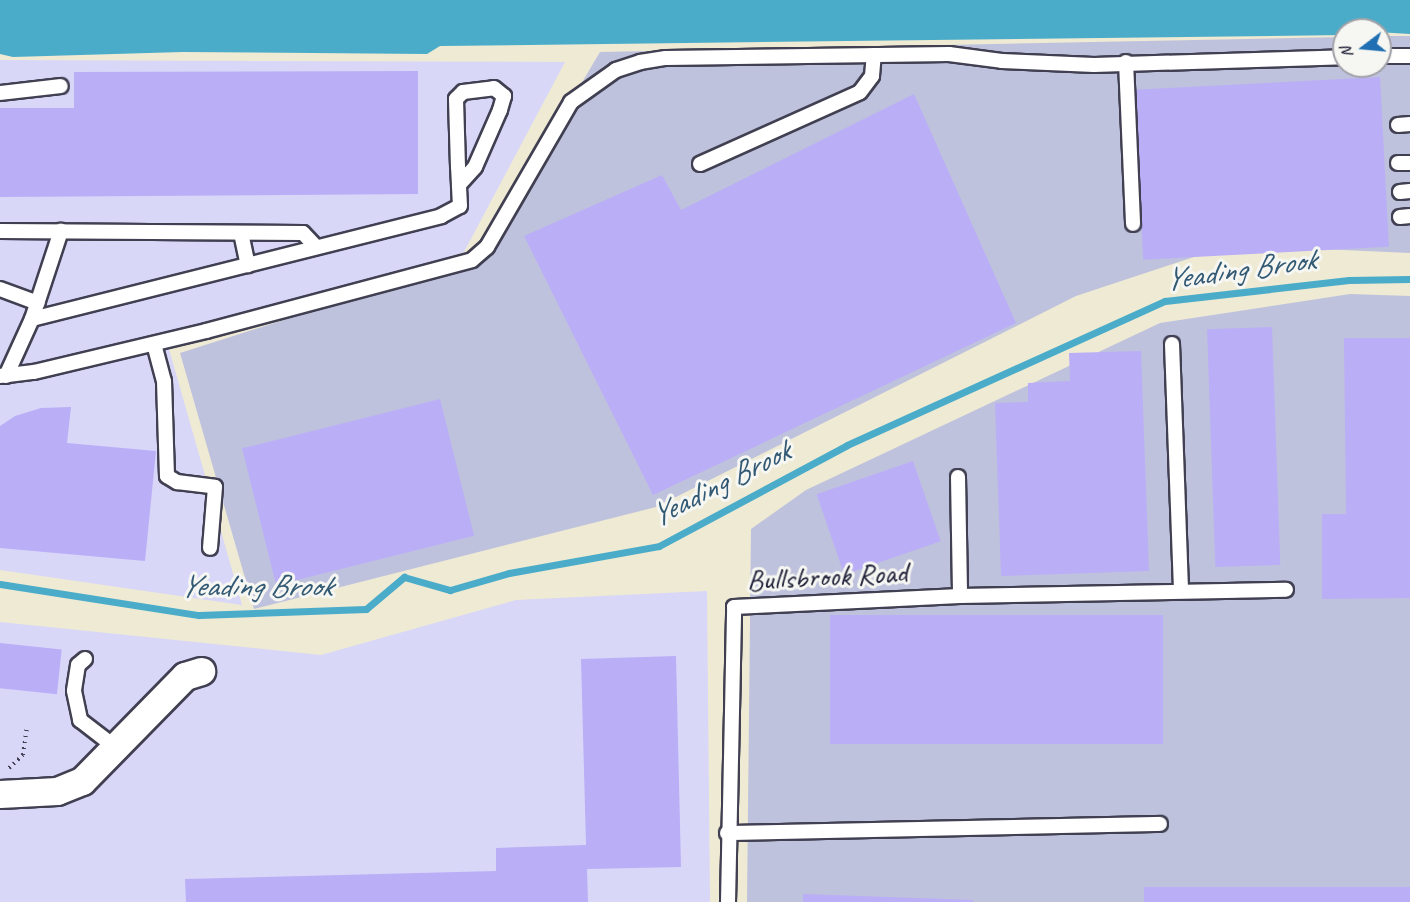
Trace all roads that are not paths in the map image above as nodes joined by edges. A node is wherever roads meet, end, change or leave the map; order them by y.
1 (874, 55) junction
2 (1392, 56) edge
3 (1410, 56) edge
4 (1332, 57) edge
5 (1126, 62) junction
6 (61, 86) dead end
7 (0, 93) edge
8 (700, 164) dead end
9 (459, 185) junction
10 (1133, 224) dead end
11 (0, 231) edge
12 (61, 231) junction
13 (241, 233) junction
14 (316, 247) junction
15 (248, 265) junction
16 (0, 289) edge
17 (38, 303) junction
18 (32, 319) junction
19 (154, 344) junction
20 (1172, 344) dead end
21 (3, 376) edge
22 (958, 477) dead end
23 (210, 548) dead end
24 (1181, 590) junction
25 (1286, 590) dead end
26 (960, 596) junction
27 (85, 659) dead end
28 (201, 672) dead end
29 (115, 747) junction
30 (0, 794) edge
31 (1160, 824) dead end
32 (727, 833) junction
33 (728, 902) edge

1 - 5 lane
1 - 8 lane
1 - 19 lane
2 - 3 lane
4 - 5 lane
5 - 10 lane
6 - 7 lane
9 - 9 lane
9 - 14 lane
11 - 12 lane
12 - 13 lane
12 - 17 lane
13 - 14 lane
13 - 15 lane
14 - 15 lane
15 - 18 lane
16 - 17 lane
17 - 18 lane
18 - 21 lane
19 - 21 lane
19 - 23 lane
20 - 24 lane
22 - 26 lane
24 - 25 lane, Bullsbrook Road
24 - 26 lane, Bullsbrook Road
26 - 32 lane, Bullsbrook Road
27 - 29 lane
28 - 29 street
29 - 30 street
31 - 32 lane
32 - 33 lane, Bullsbrook Road

